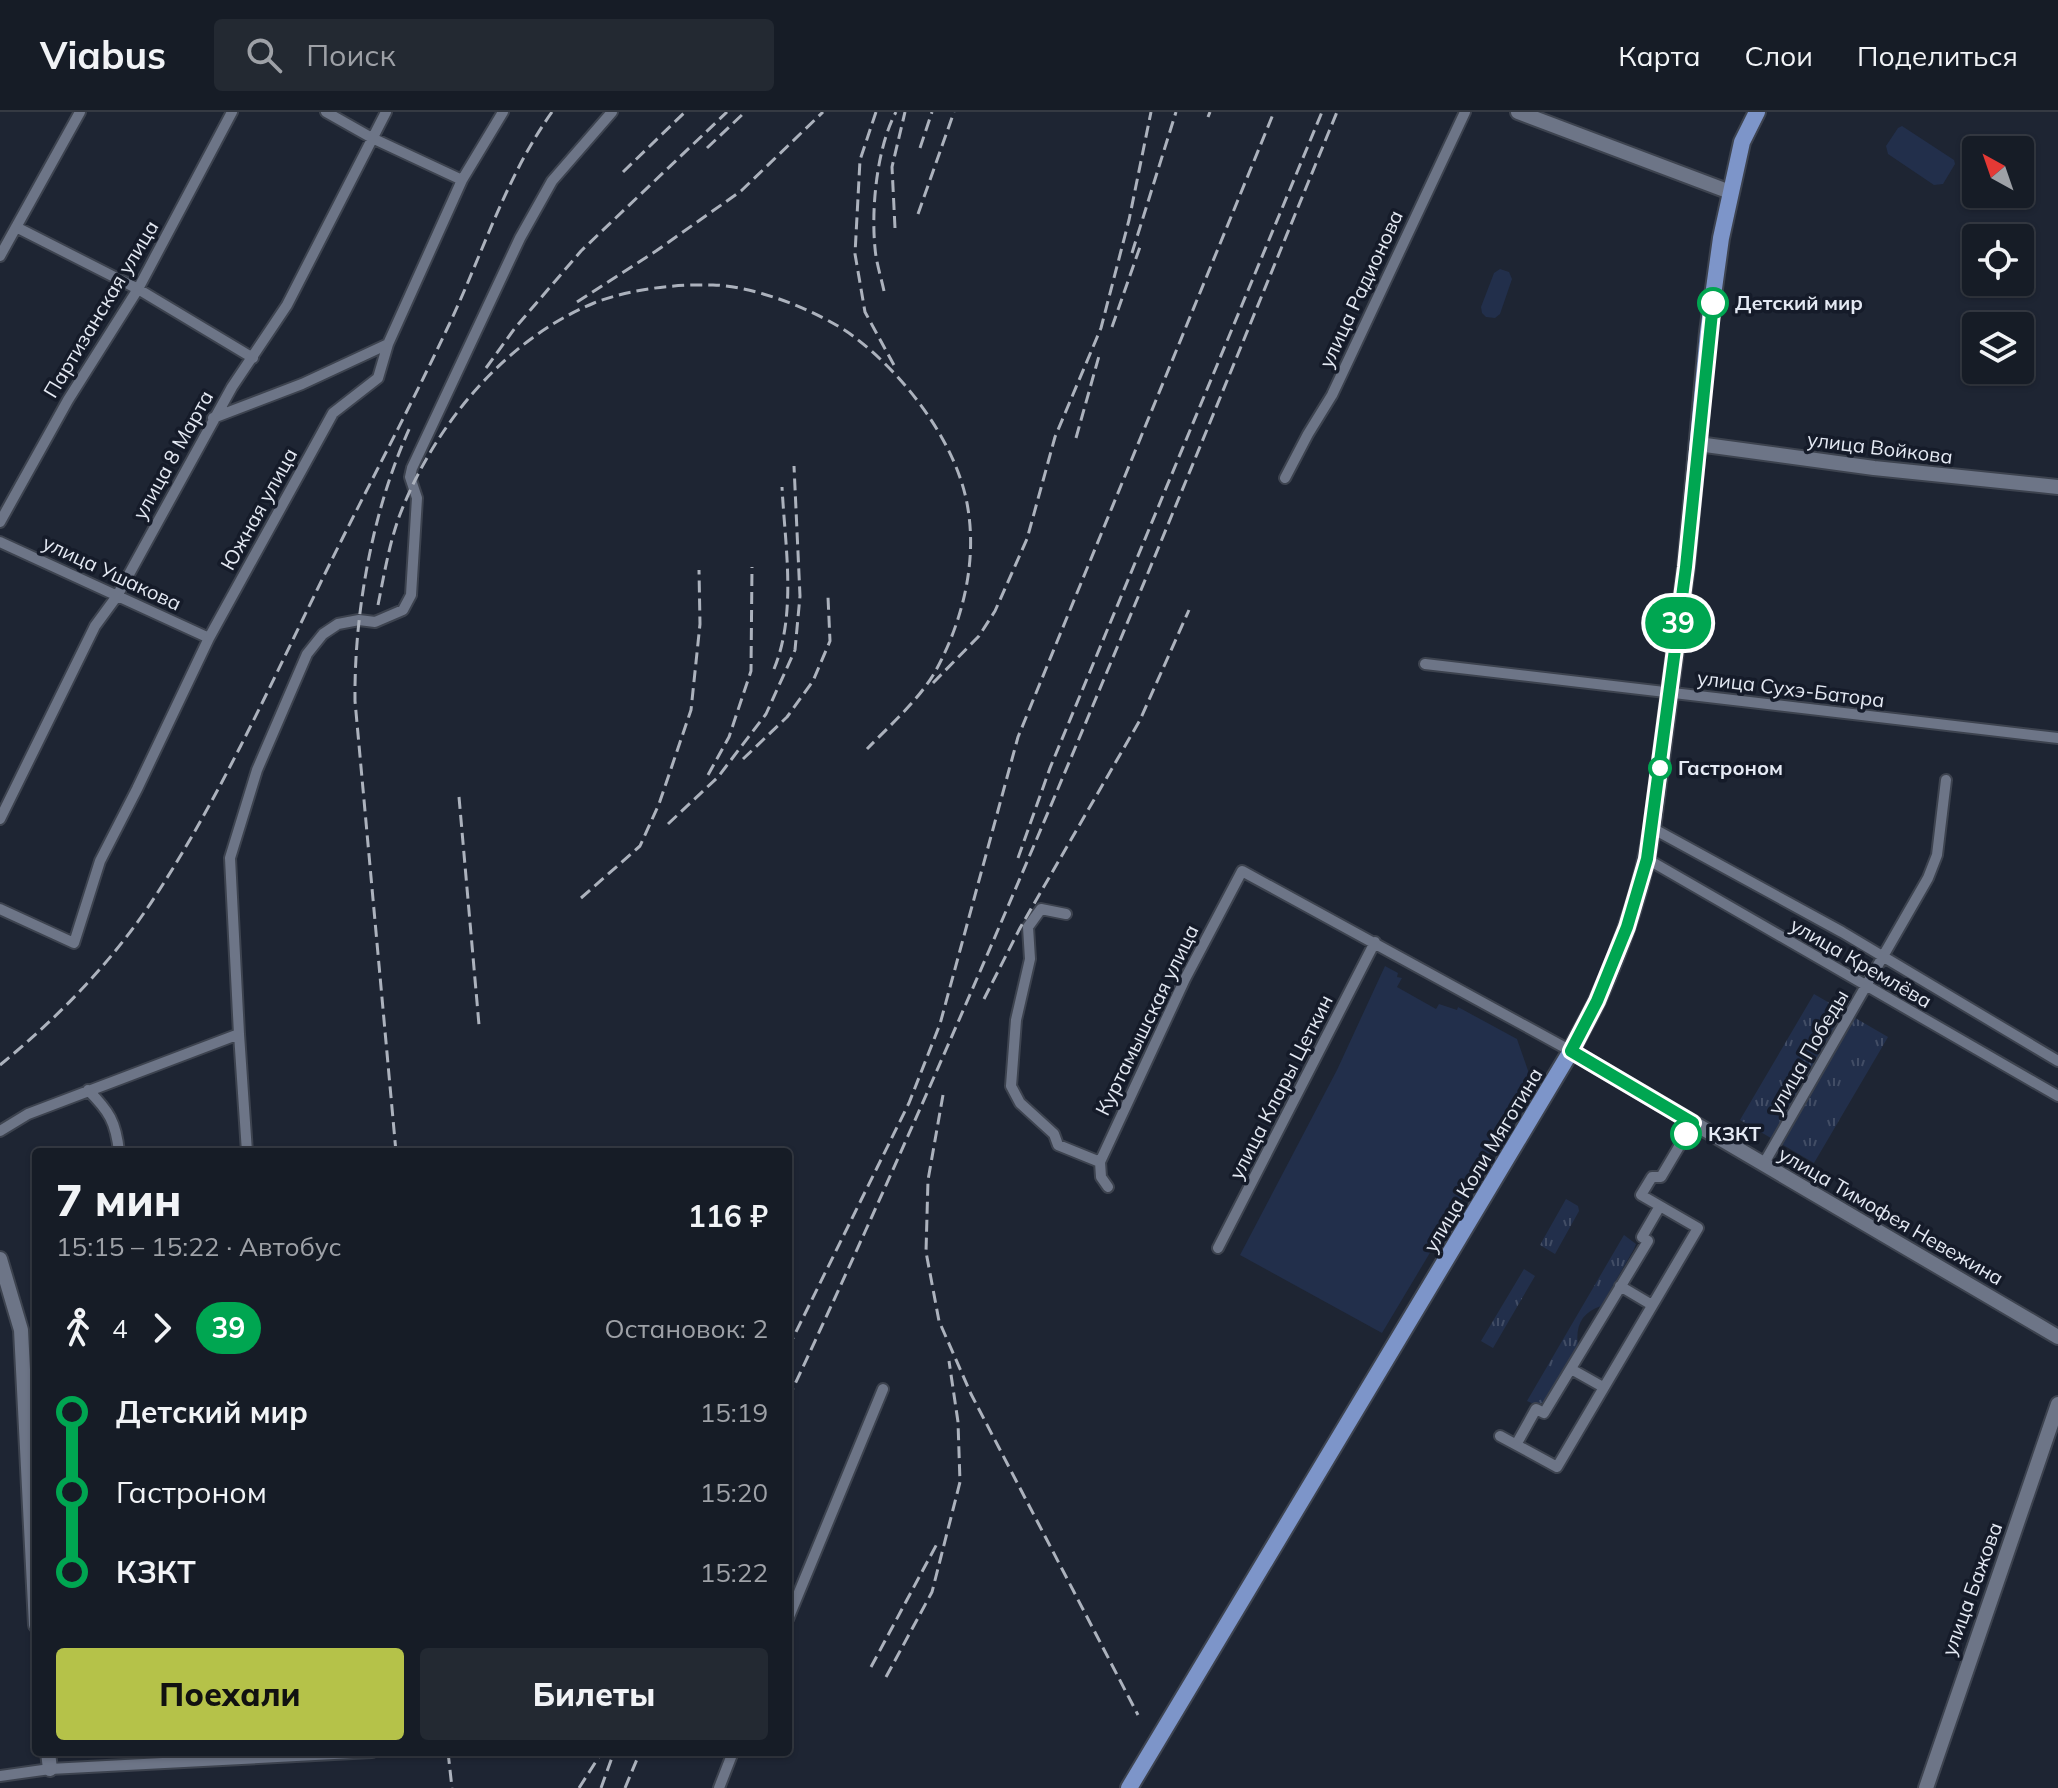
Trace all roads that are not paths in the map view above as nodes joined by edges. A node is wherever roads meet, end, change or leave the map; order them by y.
1 (80, 112) edge
2 (232, 112) edge
3 (326, 112) edge
4 (386, 112) edge
5 (503, 112) edge
6 (612, 112) edge
7 (1465, 112) edge
8 (1518, 112) edge
9 (1757, 112) edge
10 (372, 138) junction
11 (462, 180) junction
12 (1730, 192) junction
13 (16, 227) junction
14 (0, 256) edge
15 (138, 289) junction
16 (388, 344) junction
17 (253, 358) junction
18 (213, 418) junction
19 (1698, 444) junction
20 (1285, 478) dead end
21 (2058, 487) edge
22 (0, 522) edge
23 (0, 542) edge
24 (117, 596) junction
25 (209, 638) junction
26 (1425, 664) dead end
27 (1669, 692) junction
28 (2058, 738) edge
29 (1946, 780) dead end
30 (0, 819) edge
31 (1652, 828) junction
32 (1647, 859) junction
33 (1242, 871) joint
34 (0, 909) edge
35 (1066, 914) dead end
36 (1375, 942) junction
37 (1883, 957) junction
38 (1866, 986) junction
39 (239, 1034) junction
40 (1571, 1051) junction
41 (2058, 1061) edge
42 (88, 1090) junction
43 (2058, 1096) edge
44 (1693, 1123) junction
45 (0, 1131) edge
46 (119, 1148) edge
47 (247, 1148) edge
48 (1100, 1162) junction
49 (1763, 1165) junction
50 (1108, 1187) dead end
51 (1660, 1206) junction
52 (1218, 1248) dead end
53 (0, 1259) edge
54 (1620, 1286) junction
55 (1652, 1305) junction
56 (2058, 1337) edge
57 (1571, 1369) junction
58 (1603, 1387) junction
59 (883, 1389) dead end
60 (2058, 1404) edge
61 (32, 1435) edge
62 (1500, 1436) dead end
63 (1517, 1443) junction
64 (792, 1609) edge
65 (48, 1756) edge
66 (169, 1756) edge
67 (261, 1756) edge
68 (731, 1756) edge
69 (169, 1764) junction
70 (50, 1769) junction
71 (0, 1776) edge
72 (719, 1788) edge
73 (1129, 1788) edge
74 (1926, 1788) edge

1 - 13 street
2 - 15 street, Партизанская улица
3 - 10 street
4 - 10 street, улица 8 Марта
5 - 11 street, Южная улица
6 - 39 street
7 - 20 street, улица Радионова
8 - 12 street
9 - 12 main road, улица Коли Мяготина
10 - 11 street
10 - 17 street, улица 8 Марта
11 - 16 street, Южная улица
12 - 19 main road, улица Коли Мяготина
13 - 14 street
13 - 15 street
15 - 17 street
15 - 22 street, Партизанская улица
16 - 18 street
16 - 25 street, Южная улица
17 - 18 street, улица 8 Марта
18 - 24 street, улица 8 Марта
19 - 21 street, улица Войкова
19 - 27 main road, улица Коли Мяготина
23 - 24 street, улица Ушакова
24 - 25 street, улица Ушакова
24 - 30 street, улица 8 Марта
25 - 34 street, Южная улица
26 - 27 street, улица Сухэ-Батора
27 - 28 street, улица Сухэ-Батора
27 - 31 main road, улица Коли Мяготина
29 - 37 street, улица Победы
31 - 32 main road, улица Коли Мяготина
31 - 37 street, улица Кремлёва
32 - 38 street, улица Кремлёва
32 - 40 main road, улица Коли Мяготина
33 - 36 street, улица Тимофея Невежина
33 - 48 street, Куртамышская улица
35 - 48 street
36 - 40 street, улица Тимофея Невежина
36 - 52 street, улица Клары Цеткин
37 - 38 street, улица Победы
37 - 41 street, улица Кремлёва
38 - 43 street, улица Кремлёва
38 - 49 street, улица Победы
39 - 42 street
39 - 47 street
40 - 44 street, улица Тимофея Невежина
40 - 73 main road, улица Коли Мяготина
42 - 45 street
42 - 46 street
44 - 49 street, улица Тимофея Невежина
44 - 51 street
48 - 50 street
49 - 56 street, улица Тимофея Невежина
51 - 54 street
51 - 55 street
53 - 61 street
54 - 55 street
54 - 57 street
55 - 58 street
57 - 58 street
57 - 63 street
58 - 63 street
59 - 64 street
60 - 74 street, улица Бажова
62 - 63 street
65 - 70 street
66 - 69 street
67 - 69 street
68 - 72 street
69 - 70 street
70 - 71 street

